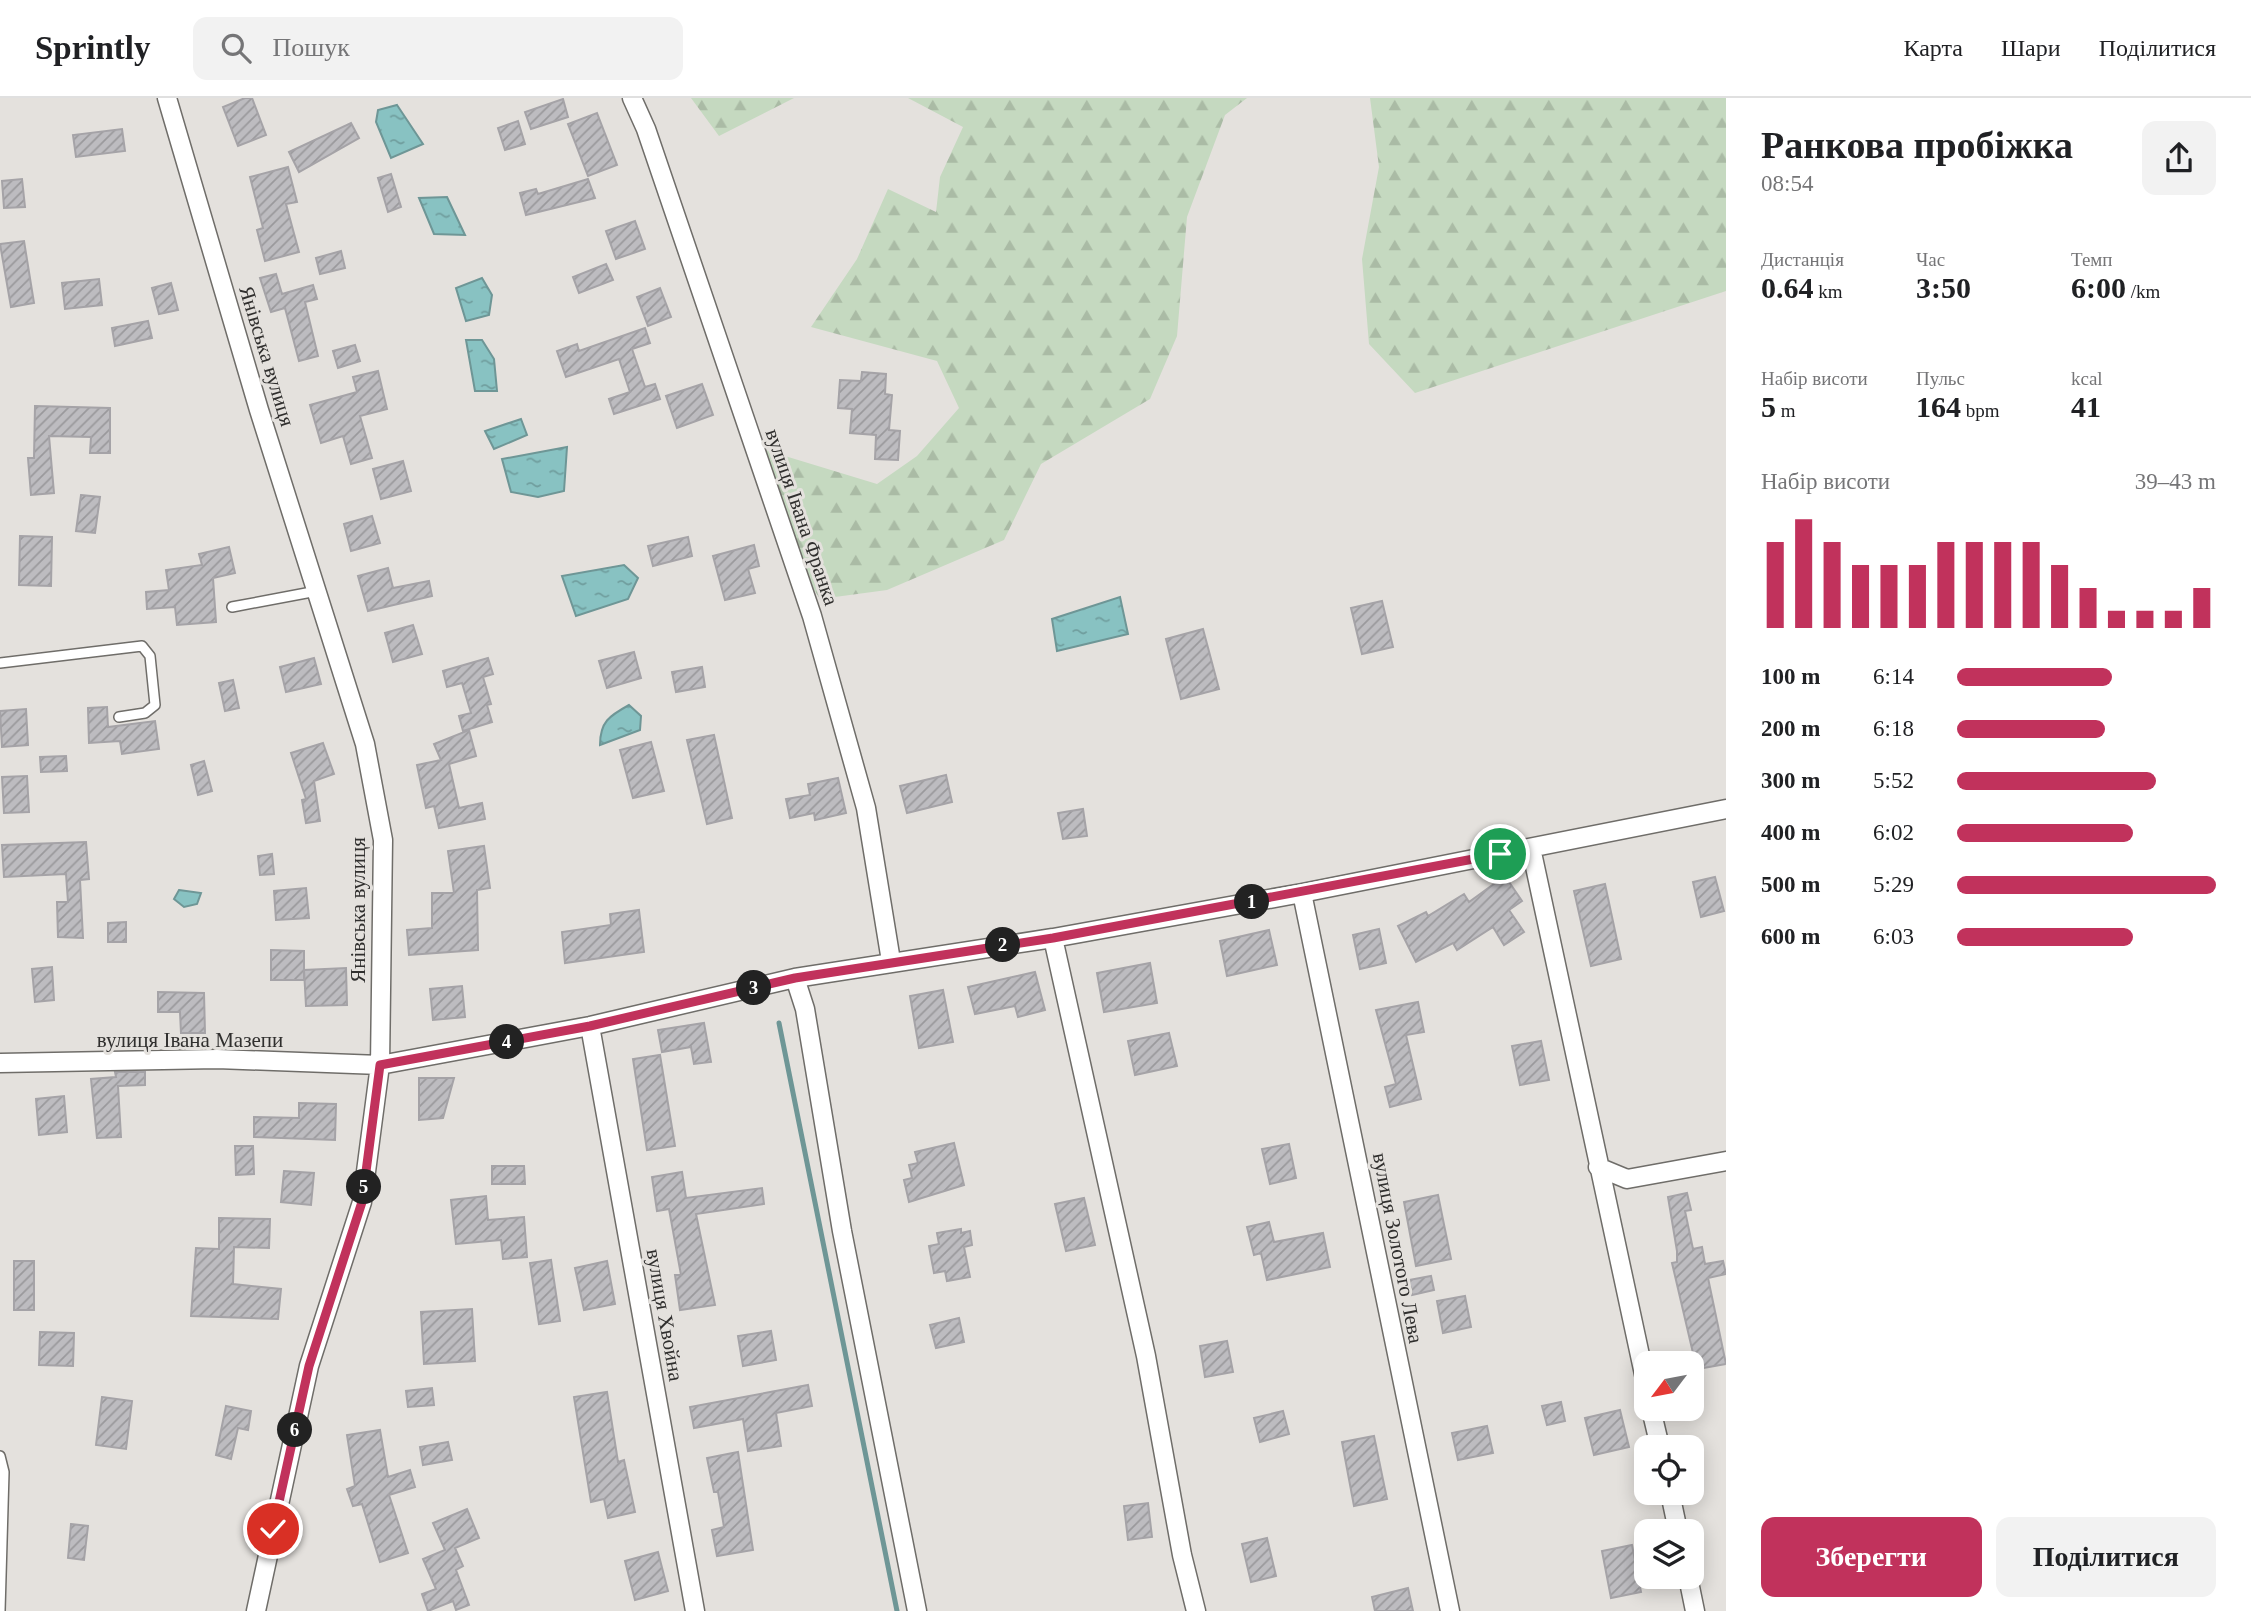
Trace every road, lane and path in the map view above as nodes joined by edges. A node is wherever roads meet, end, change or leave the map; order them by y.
1 (167, 98) edge
2 (632, 98) edge
3 (317, 591) junction
4 (232, 607) dead end
5 (0, 663) edge
6 (119, 717) dead end
7 (1726, 808) edge
8 (1531, 848) junction
9 (1302, 893) junction
10 (1053, 938) junction
11 (891, 961) junction
12 (795, 978) junction
13 (590, 1026) junction
14 (0, 1063) edge
15 (380, 1065) junction
16 (1726, 1161) edge
17 (1598, 1167) junction
18 (1639, 1351) edge
19 (0, 1456) edge
20 (1, 1579) edge
21 (1691, 1589) edge
22 (0, 1611) edge
23 (256, 1611) edge
24 (695, 1611) edge
25 (917, 1611) edge
26 (1196, 1611) edge
27 (1450, 1611) edge
28 (1696, 1611) edge

1 - 3 street, Янівська вулиця
2 - 11 street, вулиця Івана Франка
3 - 4 lane
3 - 15 street, Янівська вулиця
5 - 6 lane
7 - 8 street, вулиця Івана Мазепи
8 - 9 street, вулиця Івана Мазепи
8 - 17 street
9 - 10 street, вулиця Івана Мазепи
9 - 27 street, вулиця Золотого Лева
10 - 11 street, вулиця Івана Мазепи
10 - 26 street
11 - 12 street, вулиця Івана Мазепи
12 - 13 street, вулиця Івана Мазепи
12 - 25 street
13 - 15 street, вулиця Івана Мазепи
13 - 24 street, вулиця Хвойна
14 - 15 street, вулиця Івана Мазепи
15 - 23 street, Янівська вулиця
16 - 17 street
17 - 18 street
19 - 20 lane
20 - 22 lane
21 - 28 street

